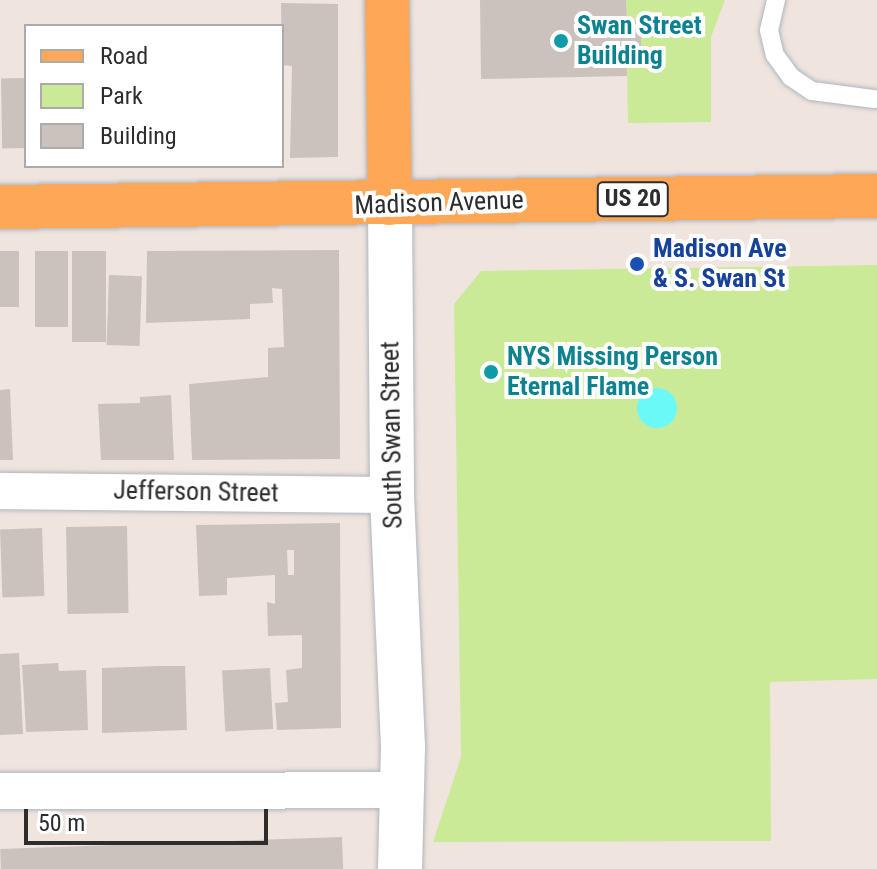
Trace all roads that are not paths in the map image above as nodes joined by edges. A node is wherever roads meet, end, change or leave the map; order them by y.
1 (387, 0) edge
2 (776, 0) edge
3 (874, 99) dead end
4 (877, 196) edge
5 (390, 203) junction
6 (0, 207) edge
7 (0, 491) edge
8 (392, 495) junction
9 (402, 790) junction
10 (0, 791) edge
11 (400, 869) edge

1 - 5 main road, South Swan Street
2 - 3 lane
4 - 5 main road, Madison Avenue / US 20
5 - 6 main road, Madison Avenue / US 20
5 - 8 street, South Swan Street
7 - 8 street, Jefferson Street
8 - 9 street, South Swan Street
9 - 10 street
9 - 11 street, South Swan Street

